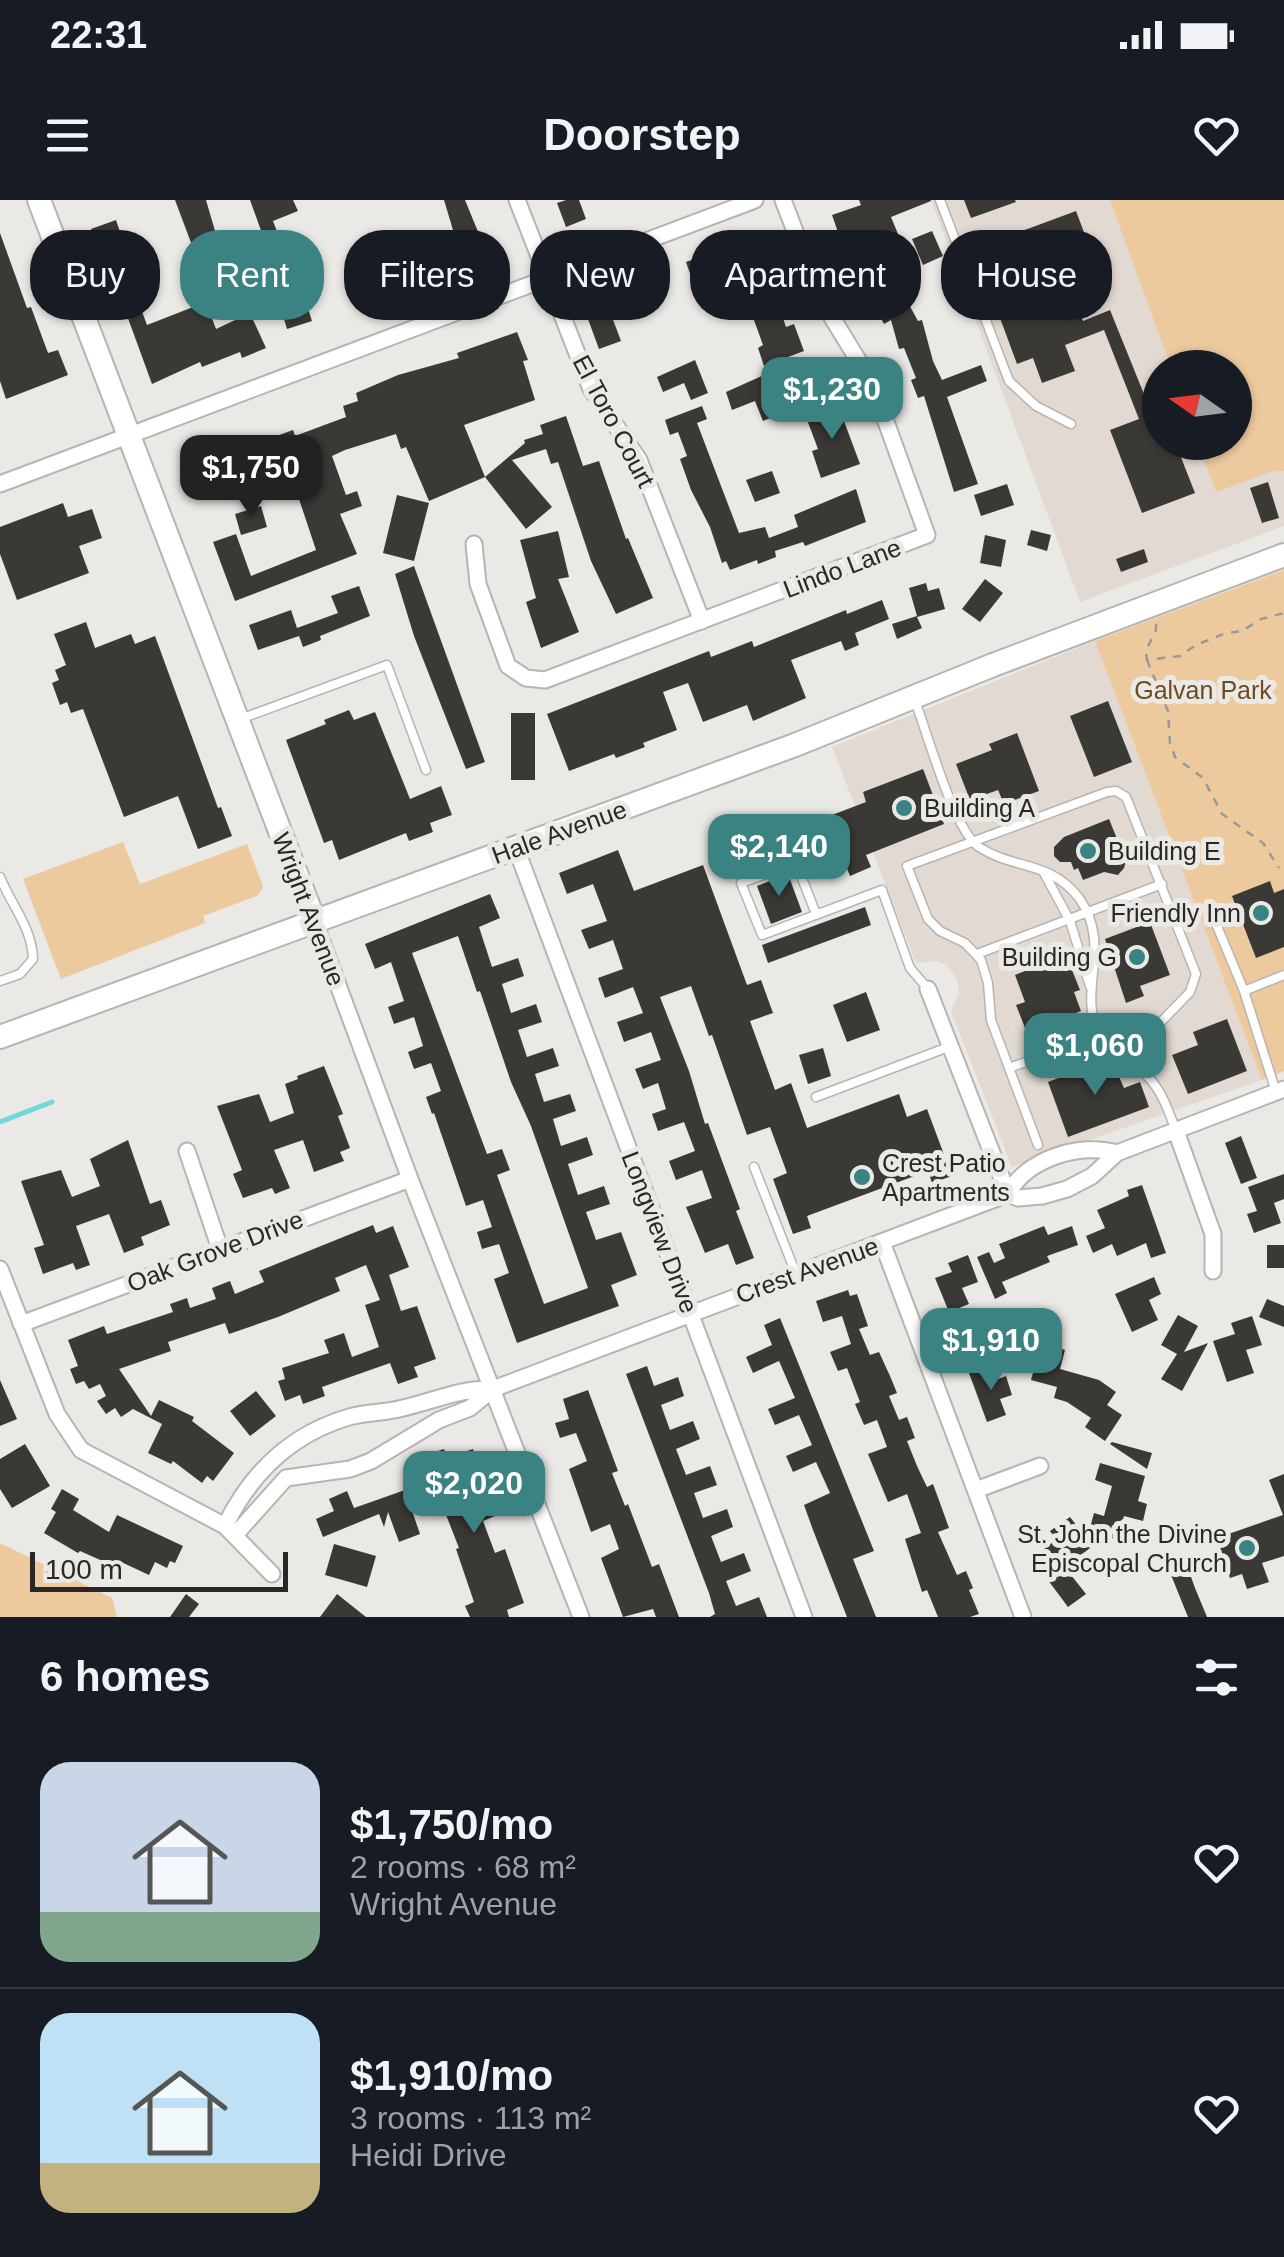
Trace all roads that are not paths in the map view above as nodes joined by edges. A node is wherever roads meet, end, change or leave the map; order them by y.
1 (517, 200) edge
2 (754, 200) edge
3 (782, 200) edge
4 (940, 200) edge
5 (46, 202) edge
6 (670, 232) edge
7 (530, 233) edge
8 (530, 285) edge
9 (564, 320) edge
10 (1071, 424) dead end
11 (130, 435) junction
12 (0, 484) edge
13 (474, 544) dead end
14 (1284, 555) edge
15 (702, 621) junction
16 (914, 697) junction
17 (238, 720) junction
18 (426, 770) dead end
19 (972, 842) junction
20 (516, 848) junction
21 (1043, 870) junction
22 (0, 877) edge
23 (1162, 884) junction
24 (816, 914) junction
25 (1088, 914) junction
26 (1212, 914) dead end
27 (1070, 921) junction
28 (314, 922) junction
29 (976, 954) junction
30 (1284, 975) edge
31 (0, 982) edge
32 (1091, 987) junction
33 (928, 989) joint
34 (1244, 991) junction
35 (1099, 1036) junction
36 (0, 1037) edge
37 (951, 1046) junction
38 (1125, 1059) junction
39 (1009, 1068) junction
40 (1280, 1091) edge
41 (816, 1096) dead end
42 (1176, 1131) junction
43 (1038, 1146) dead end
44 (187, 1151) dead end
45 (1117, 1153) junction
46 (754, 1168) dead end
47 (410, 1178) junction
48 (1008, 1194) junction
49 (882, 1242) junction
50 (220, 1250) junction
51 (0, 1269) edge
52 (1213, 1270) dead end
53 (796, 1274) junction
54 (691, 1314) junction
55 (20, 1324) junction
56 (493, 1390) junction
57 (1040, 1466) dead end
58 (976, 1490) junction
59 (230, 1530) junction
60 (272, 1574) dead end
61 (581, 1617) edge
62 (804, 1617) edge
63 (1023, 1617) edge

1 - 7 street, El Toro Court
2 - 6 street
3 - 15 street, Lindo Lane
4 - 10 lane
5 - 11 main road, Wright Avenue
8 - 11 street
9 - 15 street, El Toro Court
11 - 12 street
11 - 17 main road, Wright Avenue
13 - 15 street, Lindo Lane
14 - 16 main road, Hale Avenue
16 - 19 lane
16 - 20 main road, Hale Avenue
17 - 18 lane
17 - 28 main road, Wright Avenue
19 - 21 lane
19 - 23 lane
19 - 29 lane
20 - 28 main road, Hale Avenue
20 - 54 street, Longview Drive
21 - 25 lane
21 - 27 lane
22 - 31 lane
23 - 25 lane
23 - 38 lane
24 - 24 lane
24 - 33 lane
25 - 27 lane
25 - 32 lane
26 - 34 lane
27 - 29 lane
27 - 32 lane
28 - 36 main road, Hale Avenue
28 - 47 street, Wright Avenue
29 - 39 lane
30 - 34 lane
32 - 35 lane
33 - 37 street
34 - 40 lane
35 - 38 lane
35 - 39 lane
37 - 41 lane
37 - 48 street
38 - 42 lane
39 - 43 lane
40 - 42 street, Crest Avenue
42 - 45 street, Crest Avenue
42 - 52 street
44 - 50 street
45 - 48 street, Crest Avenue
45 - 48 street, Crest Avenue
46 - 53 lane
47 - 50 street, Oak Grove Drive
47 - 56 street, Wright Avenue
48 - 49 street, Crest Avenue
49 - 53 street, Crest Avenue
49 - 58 street
50 - 55 street, Oak Grove Drive
51 - 55 street
53 - 54 street, Crest Avenue
54 - 56 street, Crest Avenue
54 - 62 street, Longview Drive
55 - 59 street
56 - 59 street, Crest Avenue
56 - 59 street, Crest Avenue
56 - 61 street, Wright Avenue
57 - 58 street
58 - 63 street
59 - 60 street

